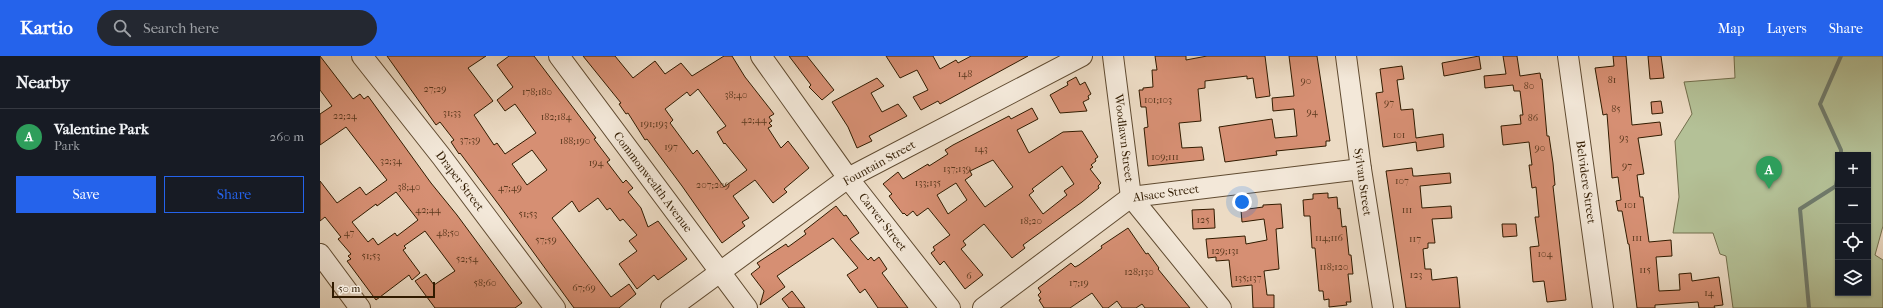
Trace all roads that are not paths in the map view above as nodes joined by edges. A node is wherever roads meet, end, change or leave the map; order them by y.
1 (362, 56) edge
2 (559, 56) edge
3 (761, 56) edge
4 (1082, 56) edge
5 (1113, 56) edge
6 (1346, 56) edge
7 (1568, 56) edge
8 (1361, 169) junction
9 (848, 178) junction
10 (1131, 197) junction
11 (320, 254) edge
12 (719, 272) junction
13 (360, 308) edge
14 (555, 308) edge
15 (671, 308) edge
16 (746, 308) edge
17 (950, 308) edge
18 (983, 308) edge
19 (1221, 308) edge
20 (1383, 308) edge
21 (1604, 308) edge

1 - 14 street, Draper Street
2 - 12 street, Commonwealth Avenue
3 - 9 street, Carver Street
4 - 9 street, Fountain Street
5 - 10 street, Woodlawn Street
6 - 8 street, Sylvan Street
7 - 21 street, Belvidere Street
8 - 10 street, Alsace Street
8 - 20 street, Sylvan Street
9 - 12 street, Fountain Street
9 - 17 street, Carver Street
10 - 18 street, Alsace Street
10 - 19 street, Woodlawn Street
11 - 13 street
12 - 15 street, Fountain Street
12 - 16 street, Commonwealth Avenue

